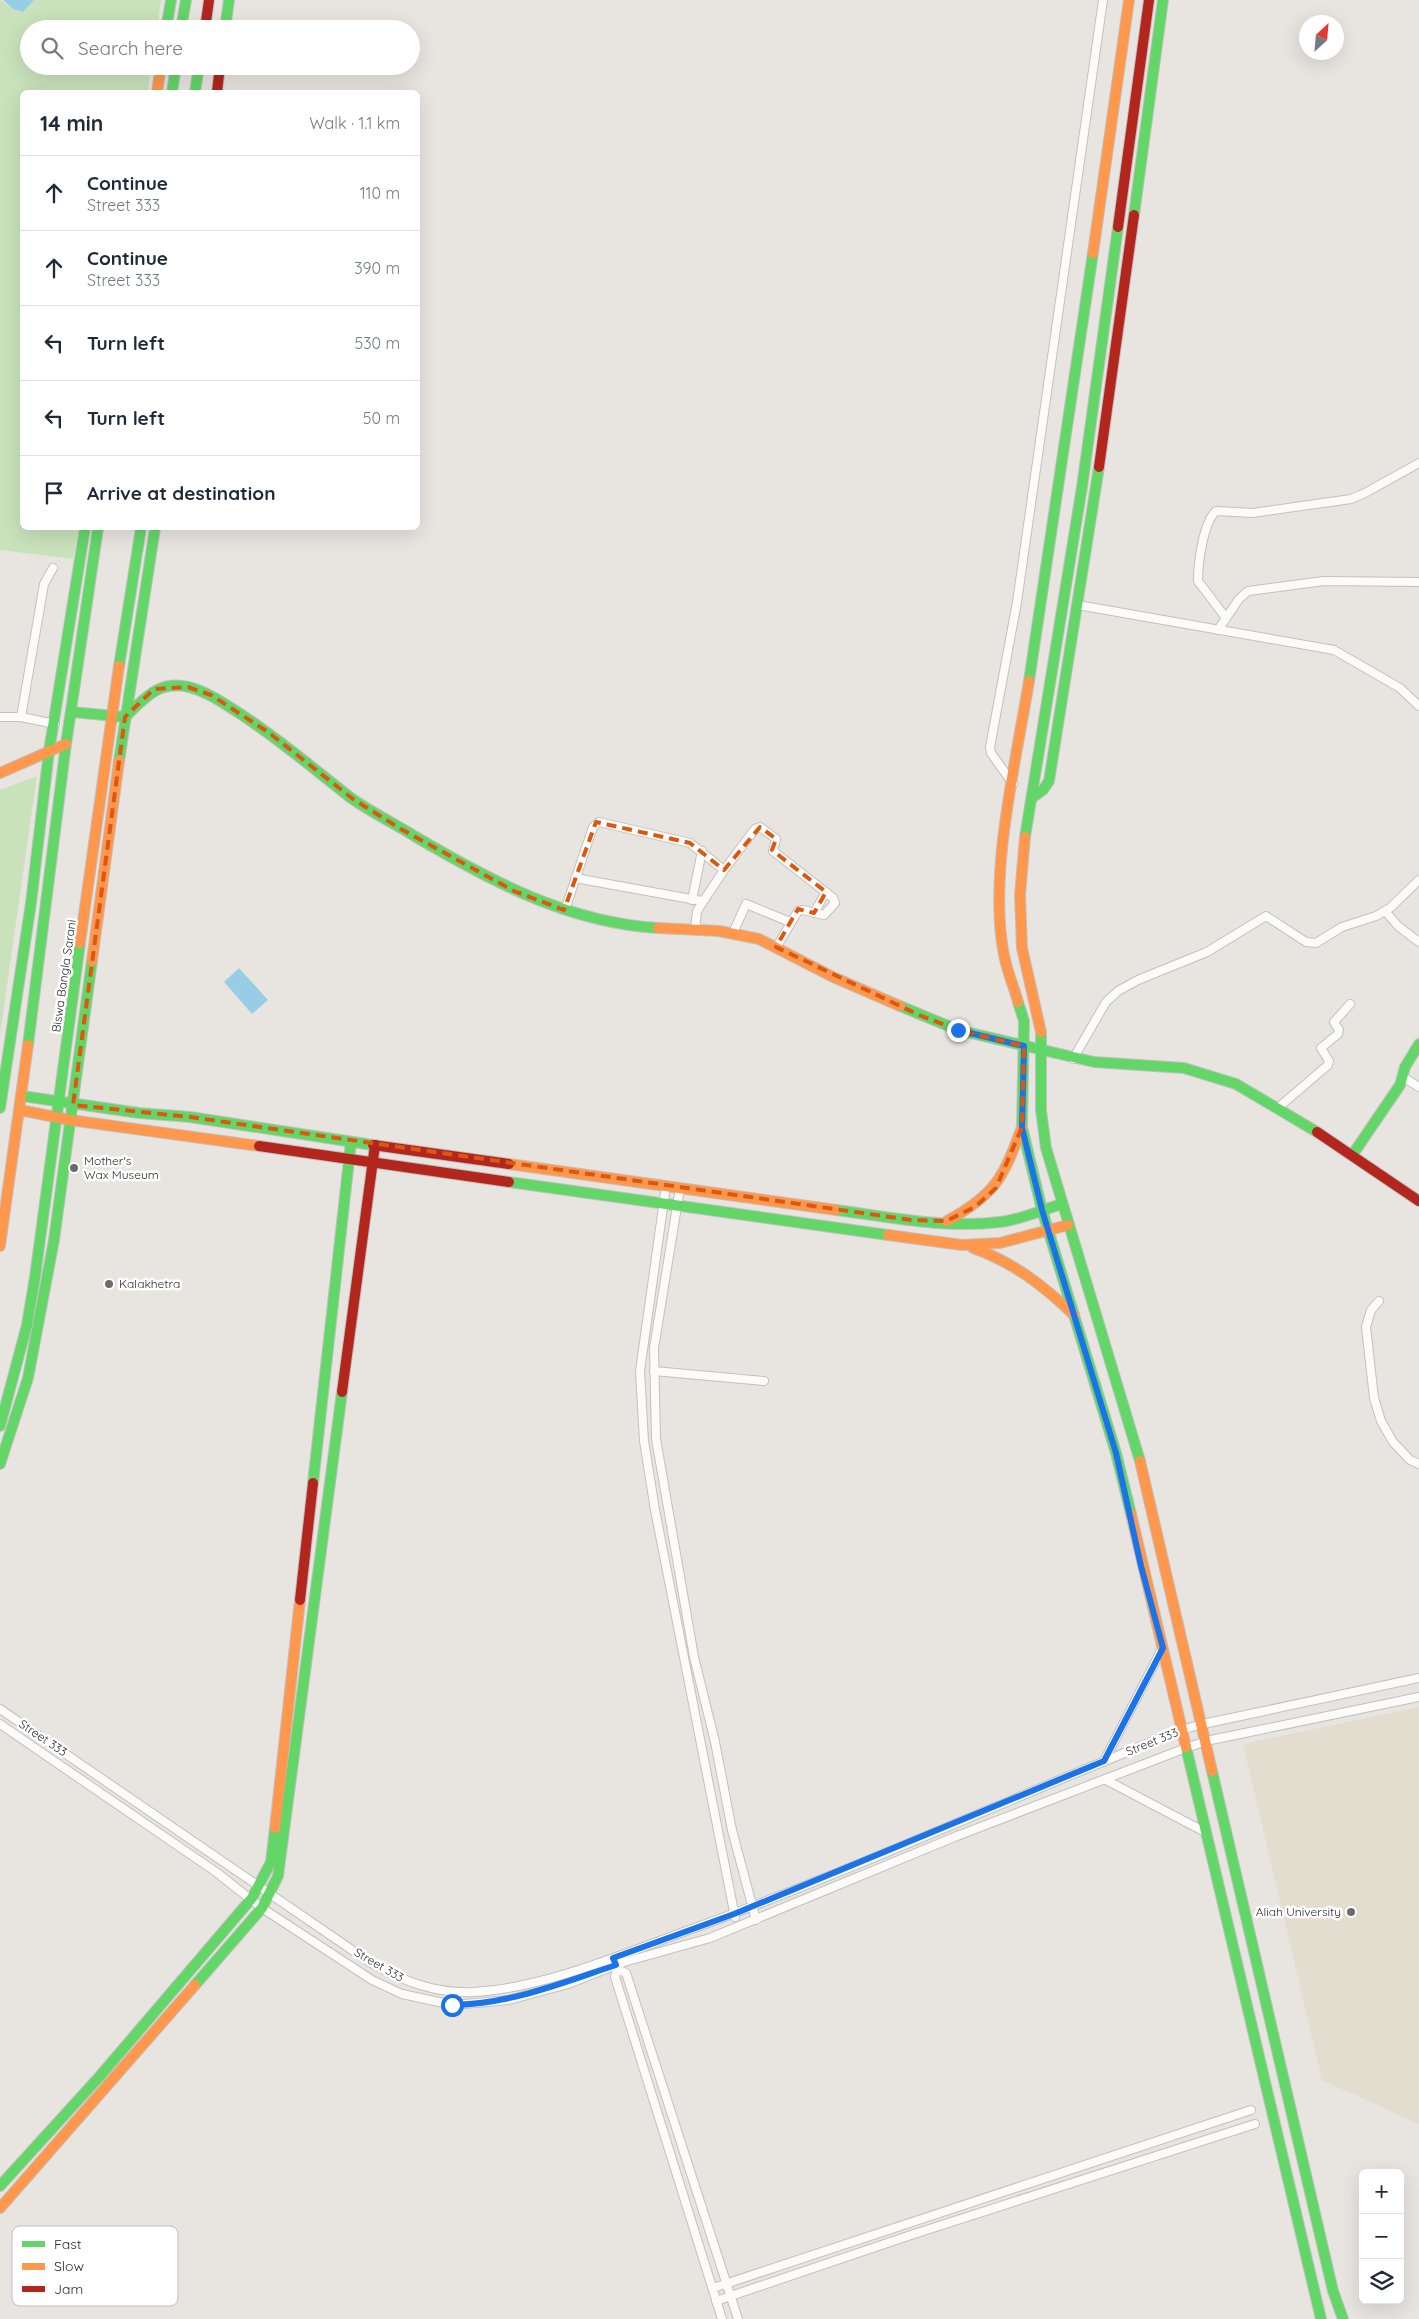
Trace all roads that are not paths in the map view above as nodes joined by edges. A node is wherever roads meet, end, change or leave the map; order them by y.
1 (171, 0) edge
2 (186, 0) edge
3 (209, 0) edge
4 (229, 0) edge
5 (1102, 0) edge
6 (1129, 0) edge
7 (1149, 0) edge
8 (1162, 0) edge
9 (168, 20) edge
10 (183, 20) edge
11 (206, 20) edge
12 (226, 20) edge
13 (160, 75) edge
14 (175, 75) edge
15 (198, 75) edge
16 (219, 75) edge
17 (157, 90) edge
18 (172, 90) edge
19 (196, 90) edge
20 (216, 90) edge
21 (1419, 463) edge
22 (85, 530) edge
23 (98, 530) edge
24 (141, 530) edge
25 (155, 530) edge
26 (53, 568) dead end
27 (1419, 582) edge
28 (1078, 605) junction
29 (1226, 618) junction
30 (1218, 630) junction
31 (1419, 706) edge
32 (72, 712) junction
33 (0, 717) edge
34 (111, 717) junction
35 (125, 717) junction
36 (21, 718) junction
37 (55, 724) junction
38 (66, 744) junction
39 (49, 751) junction
40 (0, 774) edge
41 (1012, 784) junction
42 (1032, 798) junction
43 (702, 852) junction
44 (724, 870) junction
45 (575, 878) junction
46 (1419, 880) edge
47 (826, 892) junction
48 (692, 900) junction
49 (702, 901) junction
50 (565, 910) junction
51 (1385, 911) junction
52 (814, 913) junction
53 (790, 922) junction
54 (695, 930) junction
55 (733, 933) junction
56 (1419, 942) edge
57 (776, 948) junction
58 (1350, 1004) dead end
59 (1419, 1044) edge
60 (1024, 1046) junction
61 (1041, 1049) junction
62 (1072, 1059) junction
63 (1403, 1077) junction
64 (1419, 1087) edge
65 (22, 1096) junction
66 (60, 1101) junction
67 (73, 1105) junction
68 (1279, 1107) junction
69 (0, 1108) edge
70 (20, 1110) junction
71 (58, 1116) junction
72 (70, 1120) junction
73 (1022, 1128) junction
74 (351, 1142) junction
75 (375, 1145) junction
76 (1353, 1154) junction
77 (350, 1159) junction
78 (373, 1163) junction
79 (666, 1186) junction
80 (680, 1188) junction
81 (1419, 1201) edge
82 (664, 1203) junction
83 (1062, 1204) junction
84 (678, 1205) junction
85 (1042, 1210) junction
86 (946, 1221) junction
87 (1068, 1225) junction
88 (1049, 1230) junction
89 (962, 1245) junction
90 (0, 1246) edge
91 (1379, 1300) dead end
92 (1076, 1317) junction
93 (654, 1371) junction
94 (764, 1381) dead end
95 (0, 1426) edge
96 (0, 1464) edge
97 (1419, 1464) edge
98 (1163, 1648) junction
99 (1419, 1678) edge
100 (1419, 1698) edge
101 (0, 1709) edge
102 (0, 1724) edge
103 (1202, 1724) junction
104 (1181, 1730) junction
105 (1206, 1741) junction
106 (1186, 1748) junction
107 (1104, 1761) junction
108 (1106, 1780) junction
109 (1206, 1832) junction
110 (260, 1886) junction
111 (271, 1894) junction
112 (252, 1898) junction
113 (753, 1906) junction
114 (262, 1908) junction
115 (734, 1914) junction
116 (756, 1920) junction
117 (739, 1926) junction
118 (615, 1964) junction
119 (1251, 2110) dead end
120 (1255, 2124) dead end
121 (0, 2186) edge
122 (0, 2208) edge
123 (725, 2284) junction
124 (713, 2288) junction
125 (730, 2296) junction
126 (716, 2301) junction
127 (722, 2319) edge
128 (738, 2319) edge
129 (1320, 2319) edge
130 (1343, 2319) edge

1 - 9 street
2 - 10 street
3 - 11 street
4 - 12 street
5 - 41 street
6 - 41 street
7 - 42 street
8 - 28 street
13 - 17 street
14 - 18 street
15 - 19 street
16 - 20 street
21 - 29 street
22 - 37 street
23 - 32 street
24 - 34 street, Biswa Bangla Sarani
25 - 35 street
26 - 36 street
27 - 29 street
28 - 30 street
28 - 42 street
29 - 30 street
30 - 31 street
32 - 34 street
32 - 38 street
33 - 36 street
34 - 35 street
34 - 66 street, Biswa Bangla Sarani
35 - 50 street
35 - 67 street
36 - 37 street
37 - 39 street
38 - 39 street
38 - 65 street
39 - 40 street
39 - 69 street
41 - 60 street
42 - 61 street
43 - 44 street
43 - 45 street
43 - 48 street
44 - 47 street
44 - 49 street
45 - 48 street
45 - 50 street
46 - 51 street
47 - 52 street
47 - 52 street
48 - 49 street
49 - 54 street
50 - 54 street
51 - 56 street
51 - 62 street
52 - 53 street
53 - 55 street
53 - 57 street
54 - 55 street
55 - 57 street
57 - 60 street
58 - 68 street
59 - 63 street
60 - 61 street
60 - 73 street
61 - 62 street
61 - 83 street
62 - 68 street
63 - 64 street
63 - 76 street
65 - 66 street
65 - 70 street
66 - 67 street
66 - 71 street, Biswa Bangla Sarani
67 - 72 street
67 - 74 street
68 - 76 street
70 - 71 street
70 - 90 street
71 - 72 street
71 - 95 street, Biswa Bangla Sarani
72 - 77 street
72 - 96 street
73 - 85 street
73 - 86 street
74 - 75 street
74 - 77 street
75 - 78 street
75 - 79 street
76 - 81 street
77 - 78 street
77 - 110 street
78 - 82 street
78 - 111 street
79 - 80 street
79 - 82 street
80 - 84 street
80 - 86 street
82 - 84 street
82 - 115 street
83 - 85 street
83 - 87 street
84 - 89 street
84 - 93 street
85 - 86 street
85 - 88 street
87 - 88 street
87 - 103 street
88 - 89 street
88 - 92 street
89 - 92 street
91 - 97 street
92 - 98 street
93 - 94 street
93 - 113 street
98 - 104 street
98 - 107 street
99 - 103 street, Street 333
100 - 105 street, Street 333
101 - 110 street, Street 333
102 - 112 street, Street 333
103 - 104 street, Street 333
103 - 105 street
104 - 106 street
104 - 107 street, Street 333
105 - 106 street, Street 333
105 - 130 street
106 - 108 street, Street 333
106 - 109 street
107 - 113 street, Street 333
108 - 109 street
108 - 116 street, Street 333
109 - 129 street
110 - 111 street, Street 333
110 - 112 street
111 - 114 street
111 - 118 street, Street 333
112 - 114 street, Street 333
112 - 121 street
113 - 115 street, Street 333
113 - 116 street
114 - 118 street, Street 333
114 - 122 street
115 - 117 street
115 - 118 street, Street 333
116 - 117 street, Street 333
117 - 118 street, Street 333
118 - 123 street
118 - 124 street
119 - 123 street
120 - 125 street
123 - 124 street
123 - 125 street
124 - 126 street
125 - 126 street
125 - 128 street
126 - 127 street

